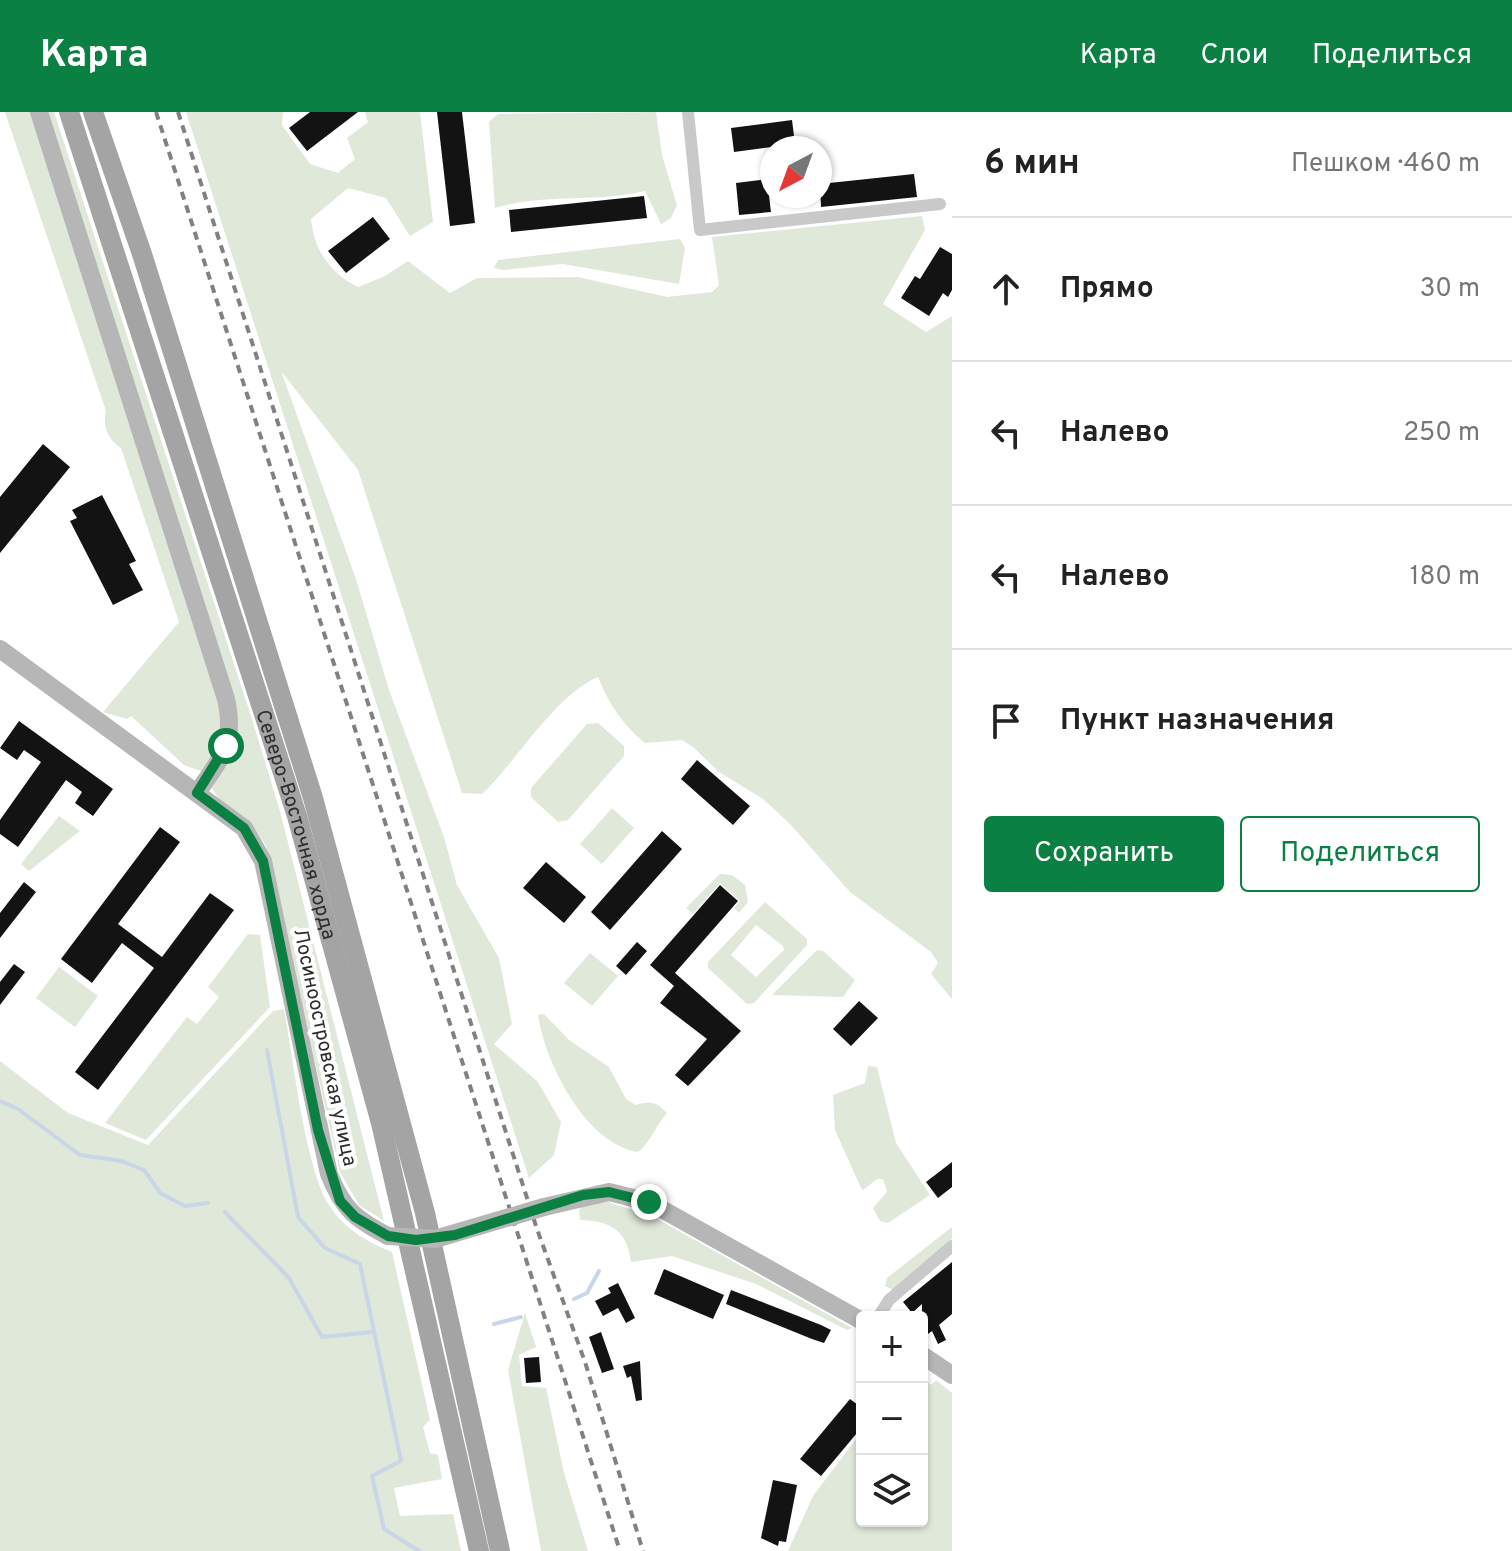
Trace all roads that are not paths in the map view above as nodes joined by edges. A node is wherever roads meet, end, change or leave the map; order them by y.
1 (39, 112) edge
2 (69, 112) edge
3 (688, 112) edge
4 (97, 118) edge
5 (940, 204) dead end
6 (0, 649) edge
7 (197, 793) junction
8 (952, 1246) edge
9 (882, 1311) edge
10 (856, 1318) edge
11 (928, 1359) edge
12 (952, 1375) edge
13 (479, 1551) edge
14 (500, 1551) edge

1 - 7 street
2 - 13 main road, Северо-Восточная хорда
3 - 5 street
4 - 14 main road, Северо-Восточная хорда
6 - 7 street, Лосиноостровская улица
7 - 10 street, Лосиноостровская улица, bridge
8 - 9 street
11 - 12 street

